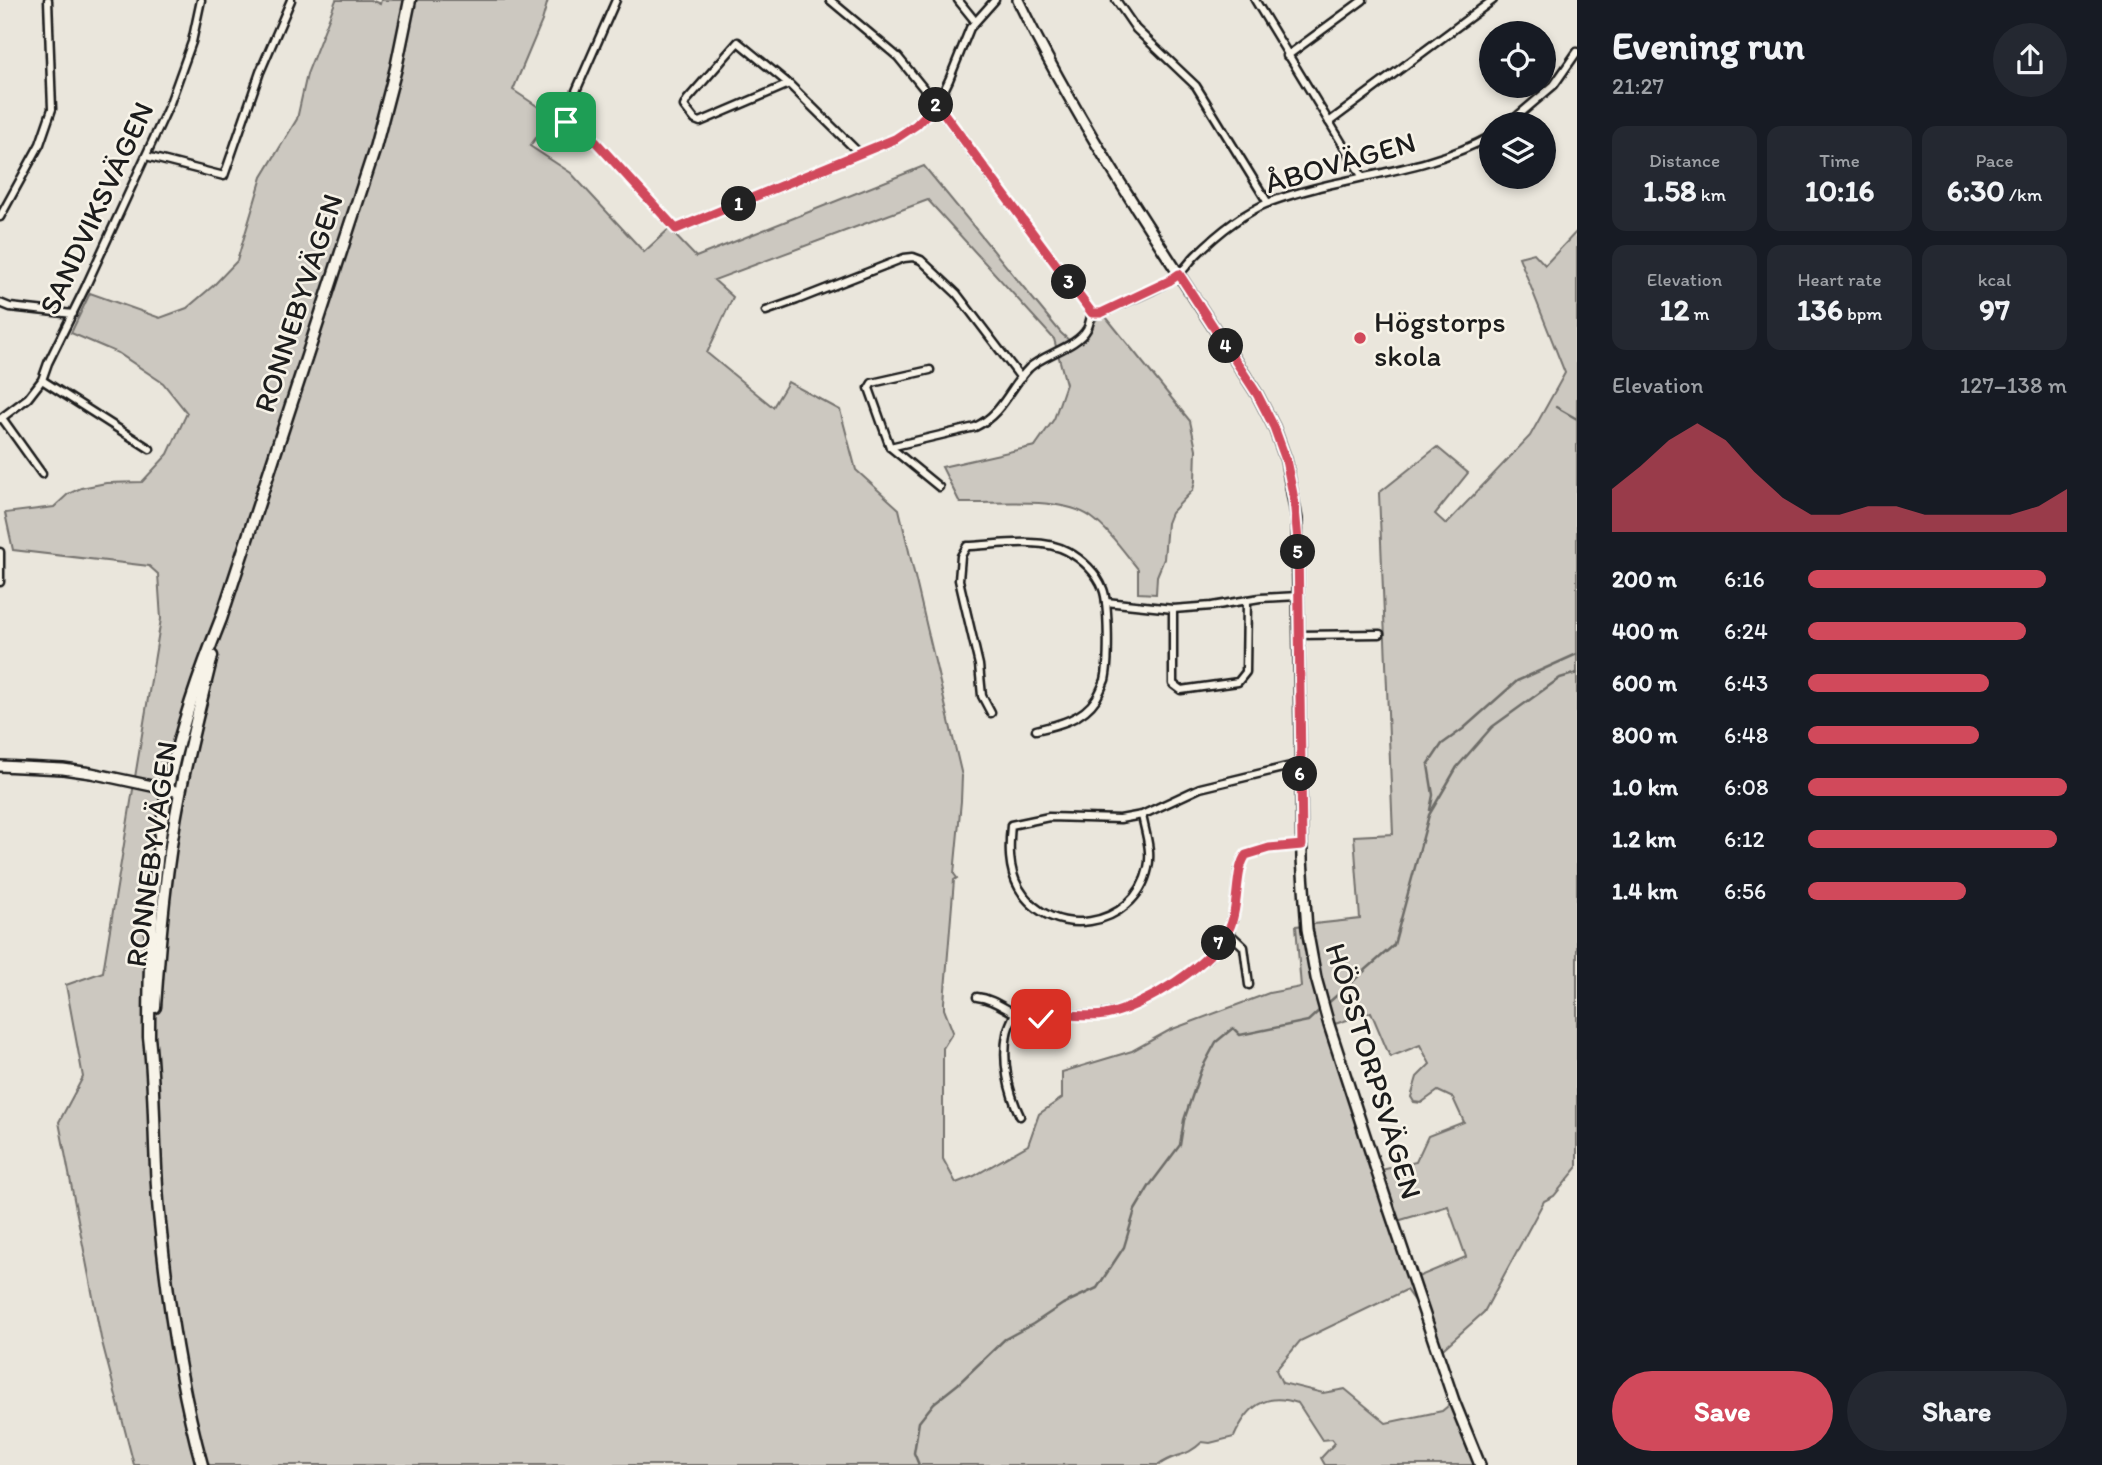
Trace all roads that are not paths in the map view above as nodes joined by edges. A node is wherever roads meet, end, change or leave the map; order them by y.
1 (48, 0) edge
2 (201, 0) edge
3 (291, 0) edge
4 (410, 0) edge
5 (616, 0) edge
6 (830, 0) edge
7 (846, 0) edge
8 (958, 0) edge
9 (995, 0) edge
10 (1018, 0) edge
11 (1116, 0) edge
12 (1255, 0) edge
13 (1363, 0) edge
14 (1493, 0) edge
15 (840, 8) junction
16 (975, 21) junction
17 (1577, 52) edge
18 (1287, 56) junction
19 (789, 84) junction
20 (937, 104) junction
21 (1522, 112) edge
22 (1329, 122) junction
23 (1479, 142) edge
24 (859, 153) junction
25 (146, 156) junction
26 (1362, 176) junction
27 (1268, 203) junction
28 (0, 217) edge
29 (1179, 274) junction
30 (0, 303) edge
31 (765, 310) dead end
32 (1092, 313) junction
33 (73, 314) junction
34 (930, 370) dead end
35 (1021, 378) junction
36 (42, 380) junction
37 (1, 419) edge
38 (890, 447) junction
39 (150, 449) dead end
40 (42, 474) dead end
41 (939, 487) dead end
42 (0, 552) edge
43 (0, 582) edge
44 (1298, 596) junction
45 (1247, 600) junction
46 (1106, 602) junction
47 (1173, 609) junction
48 (221, 619) junction
49 (1298, 635) junction
50 (1380, 635) dead end
51 (991, 713) dead end
52 (1036, 730) dead end
53 (1299, 765) junction
54 (0, 766) edge
55 (167, 789) junction
56 (180, 792) junction
57 (1142, 815) junction
58 (1302, 845) junction
59 (1228, 932) junction
60 (1249, 985) dead end
61 (978, 997) dead end
62 (1015, 1013) junction
63 (151, 1057) junction
64 (1020, 1116) dead end
65 (202, 1465) edge
66 (1480, 1465) edge

1 - 28 street
2 - 25 street, SANDVIKSVÄGEN
3 - 25 street
4 - 48 main road, RONNEBYVÄGEN
5 - 24 street
6 - 15 street
7 - 15 street
8 - 16 street
9 - 16 street
10 - 29 street, HÖGSTORPSVÄGEN
11 - 27 street
12 - 18 street
13 - 18 street
14 - 22 street
15 - 20 street
16 - 20 street
17 - 21 street
18 - 22 street
19 - 19 street
19 - 24 street
20 - 24 street
20 - 32 street
22 - 26 street
23 - 26 street, ÅBOVÄGEN
25 - 33 street, SANDVIKSVÄGEN
26 - 27 street, ÅBOVÄGEN
27 - 29 street, ÅBOVÄGEN
29 - 32 street, ÅBOVÄGEN
29 - 44 street, HÖGSTORPSVÄGEN
30 - 33 street
31 - 35 street
32 - 35 street
33 - 36 street, SANDVIKSVÄGEN
34 - 38 street
35 - 38 street
36 - 37 street, SANDVIKSVÄGEN
36 - 39 street
37 - 40 street, SANDVIKSVÄGEN
38 - 41 street
42 - 43 street
44 - 45 street
44 - 49 street, HÖGSTORPSVÄGEN
45 - 47 street
45 - 47 street
46 - 47 street
46 - 51 street
46 - 52 street
48 - 55 main road, RONNEBYVÄGEN
48 - 56 main road, RONNEBYVÄGEN
49 - 50 street
49 - 53 street, HÖGSTORPSVÄGEN
53 - 57 street
53 - 58 street, HÖGSTORPSVÄGEN
54 - 55 street
55 - 56 street
55 - 63 main road, RONNEBYVÄGEN
56 - 63 main road, RONNEBYVÄGEN
57 - 57 street
58 - 59 street
58 - 66 street, HÖGSTORPSVÄGEN
59 - 60 street
59 - 62 street
61 - 62 street
62 - 64 street
63 - 65 main road, RONNEBYVÄGEN

